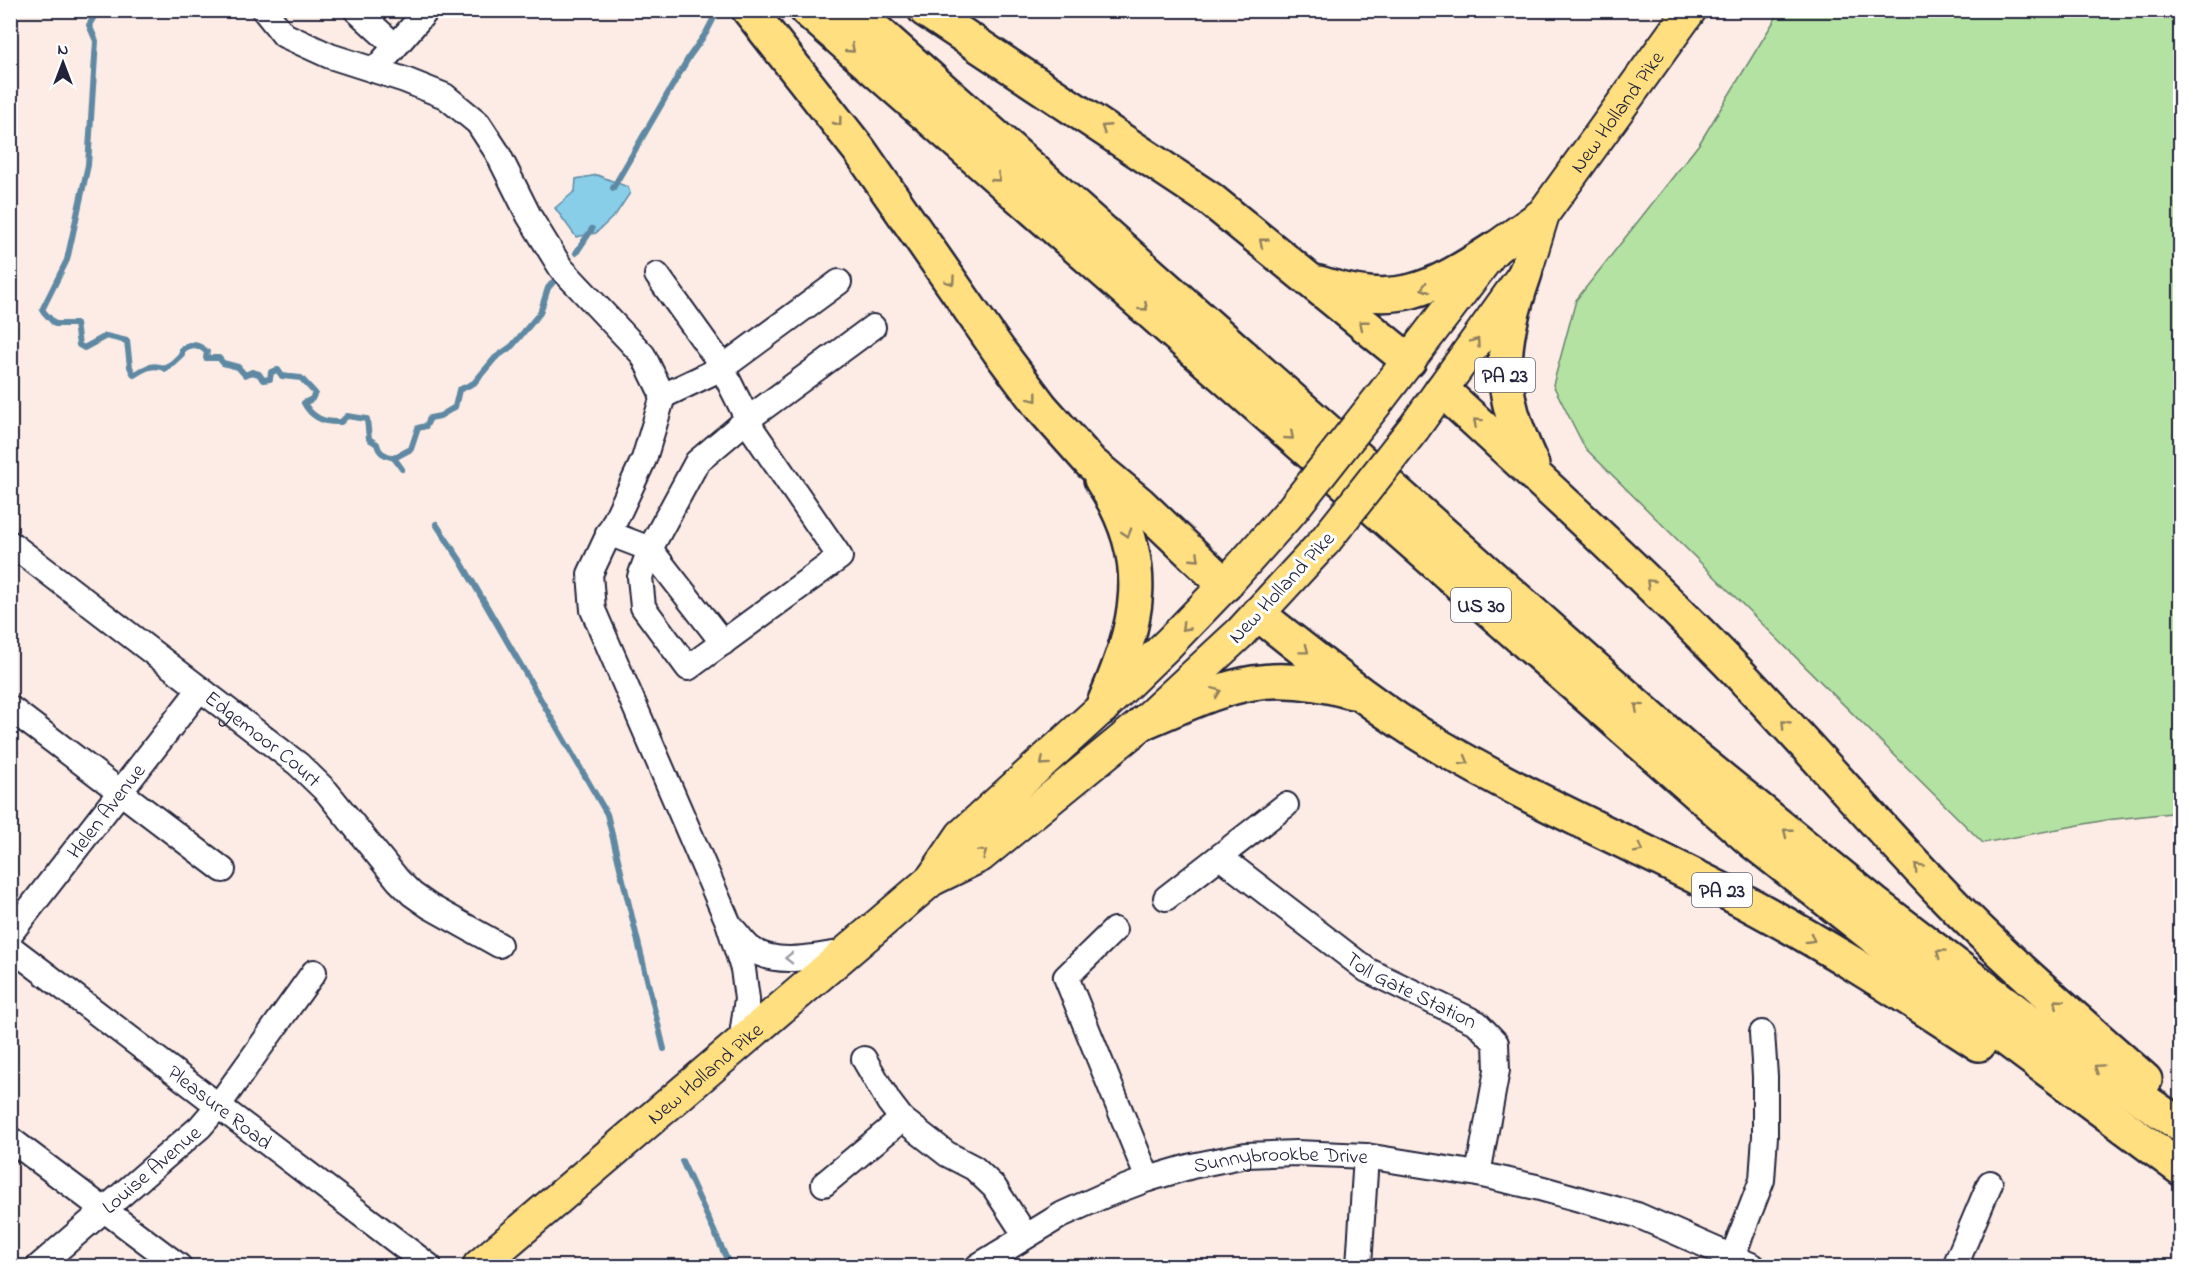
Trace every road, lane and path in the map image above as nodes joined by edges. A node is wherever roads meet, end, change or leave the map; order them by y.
1 (264, 10) edge
2 (356, 10) edge
3 (426, 10) edge
4 (749, 10) edge
5 (807, 10) edge
6 (853, 10) edge
7 (925, 10) edge
8 (1690, 10) edge
9 (394, 45) junction
10 (375, 70) junction
11 (1543, 214) junction
12 (1494, 249) junction
13 (1525, 273) junction
14 (657, 275) dead end
15 (1309, 279) junction
16 (839, 282) dead end
17 (873, 327) dead end
18 (1409, 361) junction
19 (723, 368) junction
20 (1442, 390) junction
21 (663, 396) junction
22 (748, 419) junction
23 (1091, 463) junction
24 (1536, 475) junction
25 (608, 533) junction
26 (10, 543) edge
27 (650, 549) junction
28 (1225, 585) junction
29 (1258, 615) junction
30 (723, 643) junction
31 (200, 689) junction
32 (1365, 696) junction
33 (10, 708) edge
34 (1102, 708) junction
35 (1144, 722) junction
36 (120, 791) junction
37 (1286, 805) dead end
38 (1220, 857) junction
39 (223, 870) dead end
40 (931, 880) junction
41 (1166, 898) dead end
42 (728, 922) junction
43 (1114, 930) dead end
44 (10, 934) edge
45 (499, 945) dead end
46 (10, 947) edge
47 (847, 952) junction
48 (314, 972) dead end
49 (1762, 1033) dead end
50 (741, 1043) junction
51 (864, 1059) dead end
52 (218, 1106) junction
53 (2181, 1111) edge
54 (902, 1119) junction
55 (2181, 1125) edge
56 (10, 1139) edge
57 (1366, 1156) junction
58 (2181, 1168) edge
59 (1478, 1174) junction
60 (2181, 1176) edge
61 (1148, 1179) junction
62 (1990, 1183) dead end
63 (824, 1184) dead end
64 (105, 1210) junction
65 (1026, 1236) junction
66 (1743, 1262) edge
67 (39, 1266) edge
68 (179, 1266) edge
69 (429, 1266) edge
70 (479, 1266) edge
71 (978, 1266) edge
72 (1359, 1266) edge
73 (1955, 1266) edge

1 - 10 street
2 - 9 street
3 - 9 street
4 -> 23 highway
5 -> 58 highway, US 30
55 -> 6 highway, US 30
15 -> 7 highway
8 - 11 main road, New Holland Pike / PA 23
9 - 10 street
10 - 21 street
11 - 12 main road, New Holland Pike / PA 23
11 - 13 main road, New Holland Pike / PA 23
12 -> 15 highway
12 - 18 main road, New Holland Pike / PA 23
20 -> 13 main road, New Holland Pike
13 - 24 highway, PA 23
14 - 19 street
18 -> 15 highway
16 - 19 street
17 - 22 street
18 - 20 main road
18 - 28 main road, New Holland Pike / PA 23, bridge
19 - 21 street
19 - 22 street
24 -> 20 highway
20 - 29 main road, New Holland Pike, bridge
21 - 25 street
22 - 27 street
22 - 30 street
23 -> 28 highway
23 -> 34 highway
53 -> 24 highway, PA 23
25 - 27 street
25 - 42 street
26 - 31 street, Edgemoor Court
27 - 30 street
27 - 30 street
28 - 29 main road, PA 23
28 -> 34 main road, New Holland Pike
29 -> 32 highway, PA 23
29 - 35 main road, New Holland Pike
31 - 36 street, Helen Avenue
31 - 45 street, Edgemoor Court
35 -> 32 highway
32 -> 60 highway, PA 23
33 - 36 street
34 -> 40 main road, New Holland Pike
40 -> 35 main road, New Holland Pike
36 - 39 street
36 - 44 street, Helen Avenue
37 - 38 street
38 - 41 street
38 - 59 street, Toll Gate Station
40 - 47 main road, New Holland Pike
47 -> 42 street
42 - 50 street
43 - 61 street
46 - 52 street, Pleasure Road
47 - 50 main road, New Holland Pike
48 - 52 street, Louise Avenue
49 - 66 street
50 - 70 main road, New Holland Pike
51 - 54 street
52 - 64 street, Louise Avenue
52 - 69 street, Pleasure Road
54 - 63 street
54 - 65 street
56 - 64 street
57 - 59 street, Sunnybrookbe Drive
57 - 61 street, Sunnybrookbe Drive
57 - 72 street
59 - 66 street, Sunnybrookbe Drive
61 - 65 street, Sunnybrookbe Drive
62 - 73 street
64 - 67 street, Louise Avenue
64 - 68 street
65 - 71 street, Sunnybrookbe Drive

